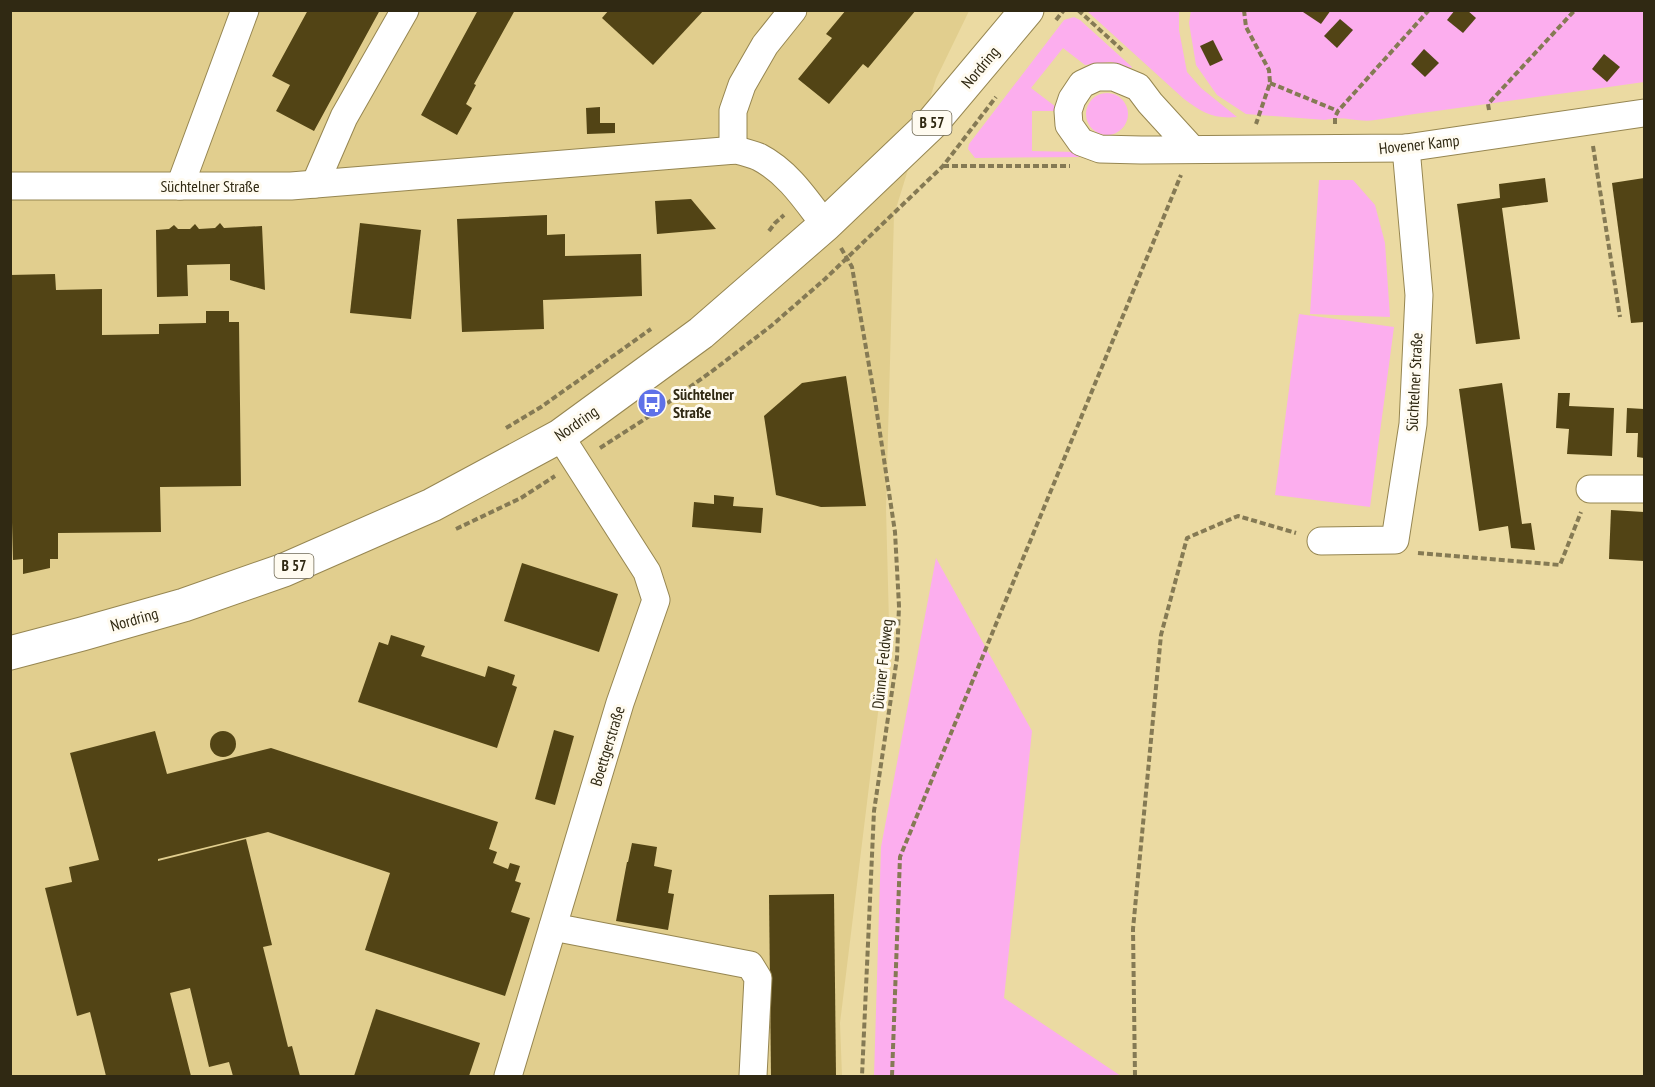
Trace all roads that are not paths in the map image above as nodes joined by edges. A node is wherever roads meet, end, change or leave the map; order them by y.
1 (244, 10) edge
2 (405, 10) edge
3 (792, 10) edge
4 (1027, 10) edge
5 (1644, 113) edge
6 (1406, 148) junction
7 (1192, 149) junction
8 (733, 150) junction
9 (315, 184) junction
10 (10, 186) edge
11 (180, 186) junction
12 (825, 225) junction
13 (560, 436) junction
14 (1590, 489) road end
15 (1644, 489) edge
16 (1321, 541) road end
17 (10, 653) edge
18 (553, 927) junction
19 (508, 1077) edge
20 (753, 1077) edge

1 - 11 street
2 - 9 street
3 - 8 street
4 - 12 main road, Nordring / B 57
5 - 6 street, Hovener Kamp
6 - 7 street, Hovener Kamp
6 - 16 street, Süchtelner Straße
7 - 7 street, Hovener Kamp
8 - 9 street, Süchtelner Straße
8 - 12 street, Süchtelner Straße
9 - 11 street, Süchtelner Straße
10 - 11 street, Süchtelner Straße
12 - 13 main road, Nordring / B 57
13 - 17 main road, Nordring / B 57
13 - 18 street, Boettgerstraße
14 - 15 street
18 - 19 street, Boettgerstraße
18 - 20 street

